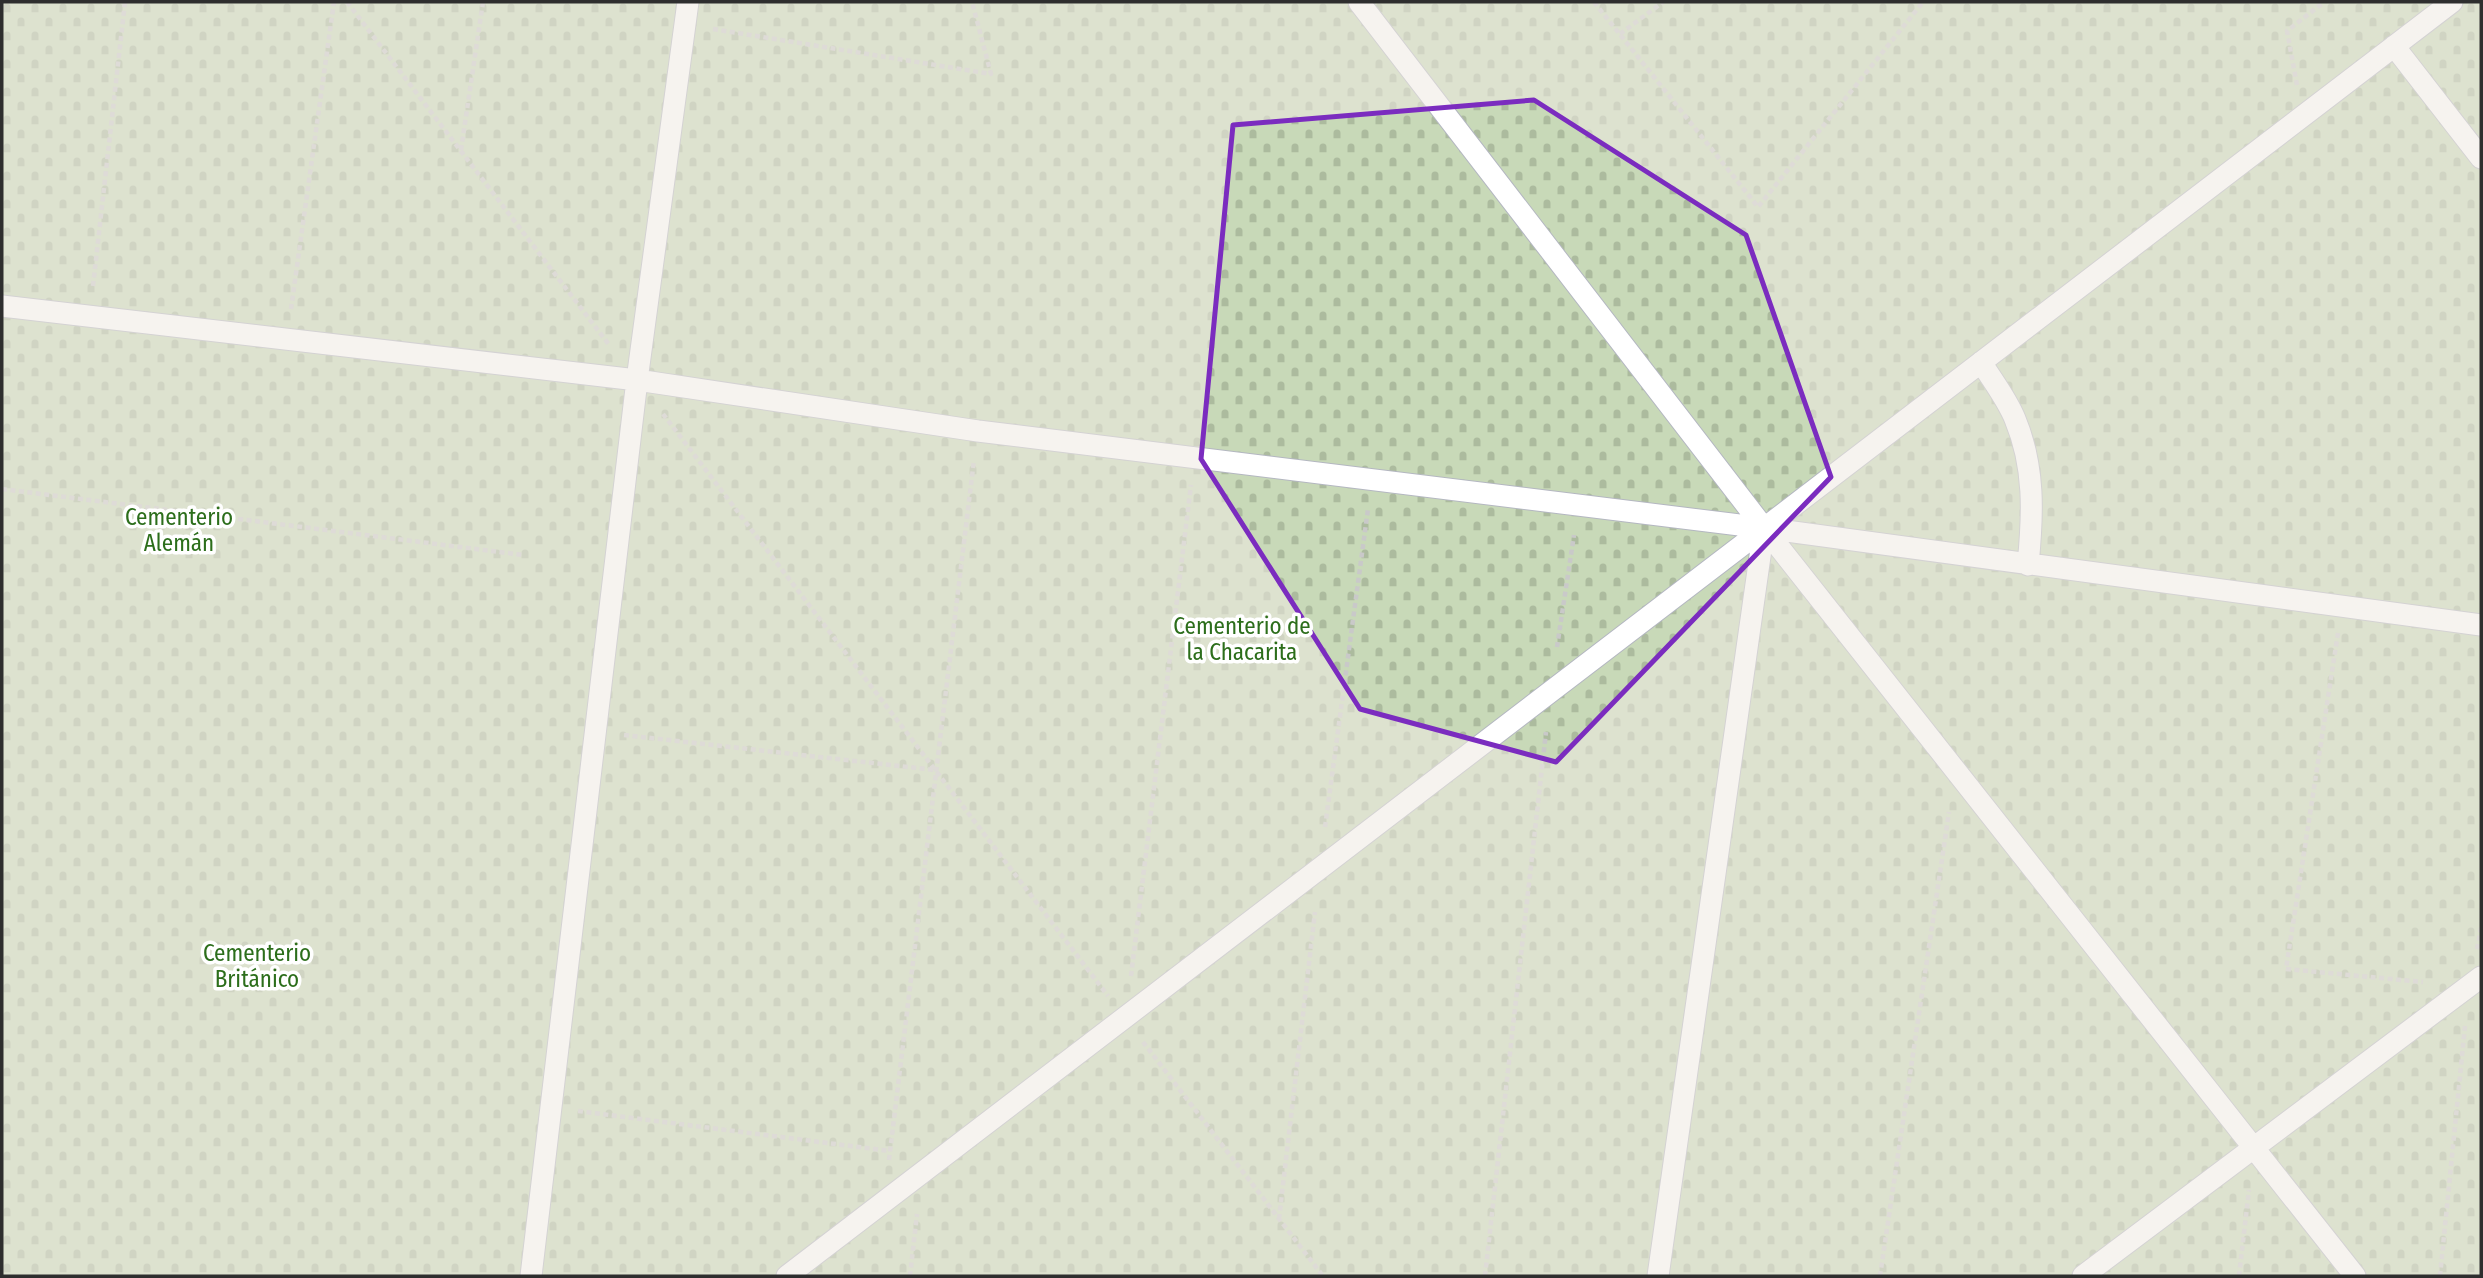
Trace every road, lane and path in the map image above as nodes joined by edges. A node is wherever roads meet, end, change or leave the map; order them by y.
1 (125, 2) edge
2 (334, 2) edge
3 (347, 2) edge
4 (483, 2) edge
5 (688, 2) edge
6 (972, 2) edge
7 (1359, 2) edge
8 (1594, 2) edge
9 (1663, 2) edge
10 (1923, 2) edge
11 (2324, 2) edge
12 (2452, 2) edge
13 (685, 25) junction
14 (1620, 34) junction
15 (2395, 46) junction
16 (2302, 117) junction
17 (461, 150) junction
18 (2481, 158) edge
19 (2, 306) edge
20 (89, 314) junction
21 (286, 340) junction
22 (1981, 362) junction
23 (637, 380) junction
24 (978, 431) junction
25 (1194, 460) junction
26 (2, 489) edge
27 (1578, 506) junction
28 (1764, 528) junction
29 (523, 555) dead end
30 (2028, 565) junction
31 (2342, 607) junction
32 (2481, 625) edge
33 (1551, 692) junction
34 (595, 731) junction
35 (935, 770) junction
36 (1956, 770) junction
37 (2481, 928) edge
38 (2475, 982) edge
39 (1126, 1019) junction
40 (551, 1108) junction
41 (2254, 1148) junction
42 (890, 1151) junction
43 (921, 1174) junction
44 (884, 1202) junction
45 (531, 1276) edge
46 (787, 1276) edge
47 (910, 1276) edge
48 (1323, 1276) edge
49 (1485, 1276) edge
50 (1658, 1276) edge
51 (1880, 1276) edge
52 (2083, 1276) edge
53 (2239, 1276) edge
54 (2356, 1276) edge
55 (2440, 1276) edge

1 - 20 path
2 - 21 path
3 - 17 path
4 - 17 path
5 - 13 lane
6 - 13 path
7 - 28 lane
8 - 14 path
9 - 14 path
10 - 14 path
11 - 16 path
12 - 15 lane
13 - 23 lane
15 - 16 lane
15 - 18 lane
16 - 22 lane
17 - 23 path
19 - 20 lane
20 - 21 lane
21 - 23 lane
22 - 28 lane
22 - 30 lane
23 - 24 lane
23 - 34 lane
23 - 35 path
24 - 25 lane
24 - 35 path
25 - 27 lane
25 - 39 path
26 - 29 path
27 - 28 lane
27 - 33 path
28 - 30 lane
28 - 33 lane
28 - 36 lane
28 - 50 lane
30 - 31 lane
31 - 32 lane
31 - 38 path
33 - 39 lane
33 - 49 path
34 - 35 path
34 - 40 lane
35 - 39 path
35 - 42 path
36 - 41 lane
36 - 51 path
37 - 38 path
38 - 41 lane
38 - 55 path
39 - 43 lane
39 - 48 path
40 - 42 path
40 - 45 lane
41 - 52 lane
41 - 53 path
41 - 54 lane
42 - 44 path
43 - 44 lane
43 - 47 path
44 - 46 lane

